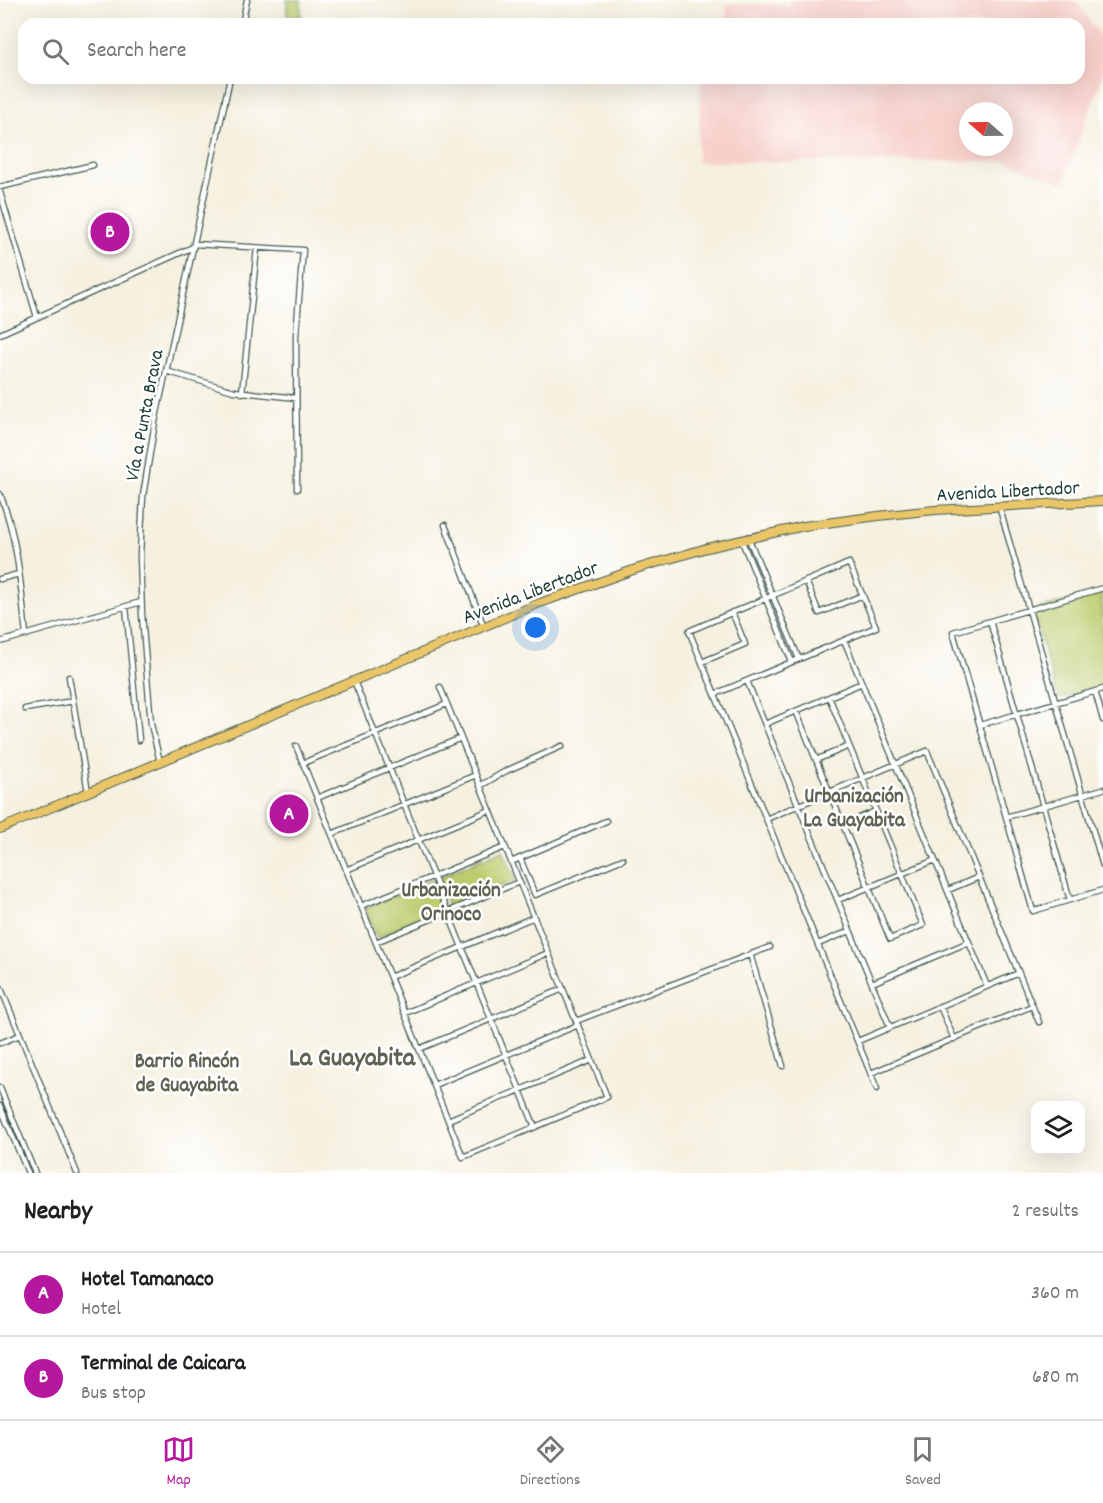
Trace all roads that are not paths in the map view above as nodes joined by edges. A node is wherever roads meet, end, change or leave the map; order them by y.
1 (248, 0) edge
2 (244, 18) edge
3 (229, 84) edge
4 (93, 165) dead end
5 (0, 187) edge
6 (0, 192) edge
7 (194, 246) junction
8 (257, 248) junction
9 (37, 318) junction
10 (0, 334) edge
11 (166, 371) junction
12 (242, 393) junction
13 (296, 398) junction
14 (297, 489) dead end
15 (0, 494) edge
16 (1103, 501) edge
17 (999, 506) junction
18 (6, 509) junction
19 (0, 511) edge
20 (445, 525) dead end
21 (745, 538) junction
22 (19, 574) junction
23 (0, 579) edge
24 (806, 581) junction
25 (1103, 588) edge
26 (772, 595) junction
27 (863, 595) junction
28 (765, 598) junction
29 (141, 602) junction
30 (126, 607) junction
31 (1030, 610) junction
32 (732, 612) junction
33 (990, 621) junction
34 (484, 627) junction
35 (26, 635) junction
36 (844, 640) junction
37 (0, 642) edge
38 (799, 659) junction
39 (702, 662) junction
40 (792, 662) junction
41 (69, 677) dead end
42 (354, 681) junction
43 (747, 681) junction
44 (862, 683) junction
45 (440, 687) dead end
46 (1103, 689) edge
47 (1095, 691) junction
48 (715, 694) junction
49 (829, 697) junction
50 (73, 701) junction
51 (1056, 703) junction
52 (447, 704) junction
53 (25, 709) dead end
54 (796, 711) junction
55 (1017, 714) junction
56 (1103, 720) edge
57 (765, 724) junction
58 (980, 725) junction
59 (375, 734) junction
60 (461, 738) junction
61 (139, 740) dead end
62 (296, 746) dead end
63 (562, 746) dead end
64 (849, 746) junction
65 (816, 760) junction
66 (159, 762) junction
67 (303, 763) junction
68 (896, 764) junction
69 (389, 768) junction
70 (476, 775) junction
71 (862, 778) junction
72 (480, 786) junction
73 (1103, 789) edge
74 (88, 792) junction
75 (830, 792) junction
76 (1083, 795) junction
77 (317, 798) junction
78 (404, 804) junction
79 (798, 805) junction
80 (1043, 807) junction
81 (490, 810) junction
82 (876, 811) junction
83 (1006, 817) junction
84 (766, 819) junction
85 (606, 821) dead end
86 (843, 825) junction
87 (0, 829) edge
88 (332, 834) junction
89 (418, 840) junction
90 (505, 846) junction
91 (520, 858) junction
92 (622, 859) dead end
93 (935, 860) junction
94 (511, 862) junction
95 (1103, 866) edge
96 (346, 870) junction
97 (902, 873) junction
98 (433, 876) junction
99 (979, 877) junction
100 (519, 882) junction
101 (869, 887) junction
102 (948, 890) junction
103 (1103, 890) edge
104 (838, 900) junction
105 (1070, 900) junction
106 (361, 906) junction
107 (447, 912) junction
108 (534, 917) junction
109 (850, 931) junction
110 (376, 942) junction
111 (969, 942) junction
112 (818, 944) junction
113 (770, 946) dead end
114 (462, 947) junction
115 (548, 953) junction
116 (750, 954) junction
117 (1019, 973) junction
118 (390, 977) junction
119 (872, 982) junction
120 (476, 983) junction
121 (0, 986) edge
122 (987, 986) junction
123 (563, 989) junction
124 (940, 1006) junction
125 (1032, 1006) junction
126 (405, 1013) junction
127 (491, 1019) junction
128 (1039, 1022) dead end
129 (577, 1023) junction
130 (890, 1027) junction
131 (20, 1035) junction
132 (954, 1039) junction
133 (858, 1041) junction
134 (0, 1043) edge
135 (419, 1049) junction
136 (506, 1055) junction
137 (592, 1060) junction
138 (783, 1066) dead end
139 (871, 1074) junction
140 (434, 1085) junction
141 (0, 1088) edge
142 (878, 1089) dead end
143 (520, 1090) junction
144 (0, 1106) edge
145 (448, 1120) junction
146 (535, 1127) junction
147 (28, 1173) edge
148 (35, 1173) edge
149 (77, 1173) edge

1 - 2 street
3 - 7 street, Vía a Punta Brava
4 - 5 street
6 - 9 street
7 - 8 street
7 - 9 street
7 - 11 street, Vía a Punta Brava
8 - 12 street
8 - 13 street
9 - 10 street
11 - 12 street
11 - 29 street, Vía a Punta Brava
12 - 13 street
13 - 14 street
15 - 18 street
16 - 17 highway, Avenida Libertador
17 - 21 highway, Avenida Libertador
17 - 31 street
18 - 19 street
18 - 22 street
20 - 34 street
21 - 26 street
21 - 28 street
21 - 34 highway, Avenida Libertador
22 - 23 street
22 - 35 street
24 - 26 street
24 - 27 street
24 - 27 street
25 - 31 street
26 - 28 street
26 - 38 street
27 - 36 street
28 - 32 street
28 - 40 street
29 - 30 street
29 - 66 street, Vía a Punta Brava
30 - 35 street
30 - 61 street
31 - 33 street
31 - 51 street
32 - 39 street
32 - 39 street
33 - 55 street
33 - 58 street
34 - 42 highway, Avenida Libertador
35 - 37 street
36 - 38 street
36 - 44 street
38 - 40 street
39 - 48 street
40 - 43 street
41 - 50 street
42 - 59 street
42 - 66 highway, Avenida Libertador
43 - 48 street
43 - 57 street
44 - 49 street
44 - 68 street
45 - 52 street
46 - 47 street
47 - 51 street
47 - 56 street
48 - 84 street
49 - 54 street
49 - 64 street
50 - 53 street
50 - 74 street
51 - 55 street
51 - 76 street
52 - 59 street
52 - 60 street
54 - 57 street
54 - 65 street
55 - 58 street
55 - 80 street
57 - 79 street
58 - 83 street
59 - 67 street
59 - 69 street
60 - 69 street
60 - 70 street
62 - 67 street
63 - 72 street
64 - 65 street
64 - 71 street
65 - 75 street
66 - 74 highway, Avenida Libertador
67 - 77 street
68 - 71 street
68 - 93 street
68 - 99 street
69 - 77 street
69 - 78 street
70 - 72 street
70 - 78 street
71 - 75 street
71 - 82 street
72 - 81 street
73 - 76 street
74 - 87 highway, Avenida Libertador
75 - 79 street
75 - 86 street
76 - 80 street
76 - 95 street
77 - 88 street
78 - 88 street
78 - 89 street
79 - 84 street
79 - 104 street
80 - 83 street
80 - 105 street
81 - 89 street
81 - 90 street
82 - 86 street
82 - 97 street
83 - 105 street
84 - 112 street
85 - 91 street
86 - 101 street
88 - 96 street
89 - 96 street
89 - 98 street
90 - 94 street
90 - 98 street
91 - 92 street
91 - 94 street
93 - 97 street
93 - 102 street
94 - 100 street
96 - 106 street
97 - 101 street
97 - 101 street
98 - 106 street
98 - 107 street
99 - 102 street
99 - 117 street
100 - 107 street
100 - 108 street
101 - 104 street
102 - 111 street
103 - 105 street
104 - 109 street
106 - 110 street
107 - 110 street
107 - 114 street
108 - 114 street
108 - 115 street
109 - 112 street
109 - 119 street
110 - 118 street
111 - 119 street
111 - 122 street
112 - 133 street
113 - 116 street
114 - 118 street
114 - 120 street
115 - 120 street
115 - 123 street
116 - 129 street
116 - 138 street
117 - 122 street
117 - 125 street
118 - 126 street
119 - 130 street
120 - 126 street
120 - 127 street
121 - 131 street
122 - 124 street
123 - 127 street
123 - 129 street
124 - 130 street
124 - 132 street
125 - 128 street
125 - 132 street
126 - 135 street
127 - 135 street
127 - 136 street
129 - 136 street
129 - 137 street
130 - 133 street
131 - 134 street
131 - 149 street
132 - 139 street
133 - 139 street
135 - 140 street
136 - 140 street
136 - 143 street
137 - 143 street
137 - 146 street
139 - 142 street
140 - 145 street
141 - 148 street
143 - 145 street
143 - 146 street
144 - 147 street
145 - 146 street

